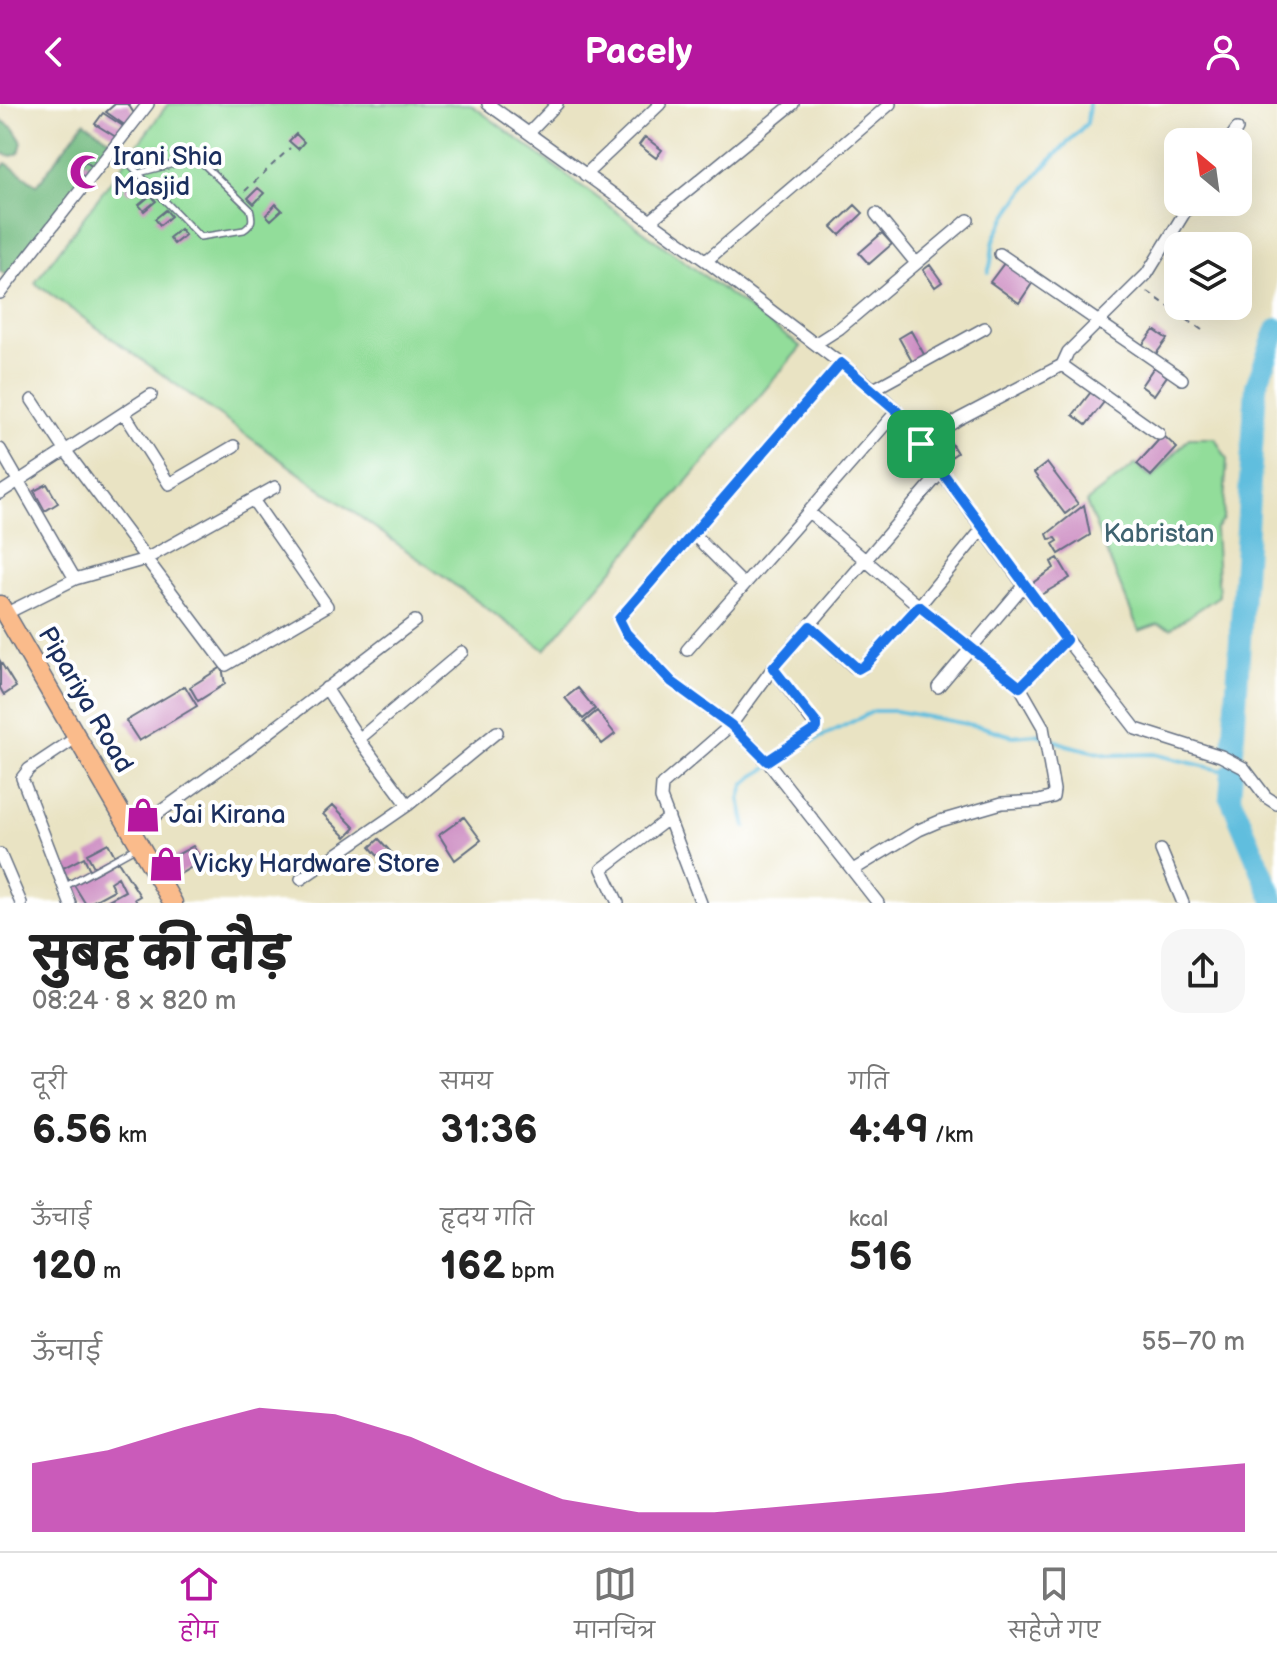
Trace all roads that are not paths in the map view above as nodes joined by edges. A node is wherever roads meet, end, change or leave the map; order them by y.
1 (132, 104) edge
2 (148, 104) edge
3 (488, 104) edge
4 (557, 104) edge
5 (660, 104) edge
6 (793, 104) edge
7 (890, 104) edge
8 (140, 115) junction
9 (529, 133) junction
10 (115, 149) junction
11 (139, 173) junction
12 (585, 175) junction
13 (876, 214) dead end
14 (1182, 216) edge
15 (968, 220) dead end
16 (650, 221) junction
17 (1000, 254) dead end
18 (706, 261) junction
19 (916, 263) junction
20 (0, 293) edge
21 (1097, 321) junction
22 (985, 328) dead end
23 (815, 344) junction
24 (841, 363) junction
25 (1062, 365) junction
26 (1182, 379) dead end
27 (874, 389) junction
28 (151, 395) dead end
29 (32, 400) dead end
30 (897, 411) junction
31 (124, 413) junction
32 (1159, 434) dead end
33 (921, 444) junction
34 (234, 446) dead end
35 (0, 449) edge
36 (65, 450) junction
37 (942, 471) junction
38 (19, 481) junction
39 (275, 487) dead end
40 (0, 493) edge
41 (253, 500) junction
42 (809, 512) junction
43 (983, 528) junction
44 (693, 534) junction
45 (146, 559) junction
46 (864, 559) junction
47 (75, 579) junction
48 (744, 585) junction
49 (1024, 585) junction
50 (919, 606) junction
51 (2, 613) edge
52 (415, 621) dead end
53 (810, 626) junction
54 (1066, 640) junction
55 (971, 648) junction
56 (687, 650) dead end
57 (462, 652) dead end
58 (773, 668) junction
59 (938, 687) dead end
60 (1020, 687) junction
61 (326, 688) junction
62 (731, 725) junction
63 (497, 732) dead end
64 (359, 739) junction
65 (71, 741) junction
66 (770, 765) junction
67 (1277, 804) edge
68 (408, 805) junction
69 (669, 818) junction
70 (133, 841) junction
71 (1161, 850) dead end
72 (0, 854) edge
73 (853, 870) junction
74 (301, 879) dead end
75 (64, 887) junction
76 (697, 902) edge
77 (21, 903) edge
78 (70, 903) edge
79 (164, 903) edge
80 (173, 903) edge
81 (618, 903) edge
82 (878, 903) edge
83 (1183, 903) edge

1 - 8 lane
2 - 8 street
3 - 9 street
4 - 9 street
5 - 12 street
6 - 16 street
7 - 18 street
8 - 10 street
9 - 12 street
10 - 11 lane
10 - 20 street
11 - 11 lane
12 - 16 street
13 - 19 street
14 - 21 street
15 - 19 street
16 - 18 street
17 - 21 street
18 - 23 street
19 - 23 street
21 - 25 street
21 - 26 street
22 - 27 street
23 - 24 street
24 - 27 street
24 - 44 street
25 - 32 street
25 - 33 street
27 - 30 street
28 - 31 street
29 - 36 street
30 - 33 street
30 - 42 street
31 - 34 street
31 - 36 street
33 - 37 street
35 - 38 street
36 - 38 street
36 - 45 street
37 - 43 street
37 - 46 street
38 - 40 street
38 - 47 street
39 - 41 street
41 - 45 street
41 - 45 street
42 - 46 street
42 - 48 street
43 - 49 street
43 - 50 street
44 - 48 street
44 - 62 street
45 - 47 street
46 - 50 street
46 - 53 street
47 - 51 street
48 - 56 street
49 - 54 street
49 - 55 street
50 - 53 street
50 - 55 street
51 - 65 main road, Pipariya Road
51 - 70 main road, Pipariya Road
52 - 61 street
53 - 58 street
54 - 60 street
54 - 67 street
55 - 59 street
55 - 60 street
57 - 64 street
58 - 62 street
58 - 66 street
60 - 73 street
61 - 64 street
61 - 70 street
62 - 66 street
62 - 69 street
63 - 68 street
64 - 68 street
65 - 70 main road, Pipariya Road
65 - 75 street
66 - 73 street
68 - 74 street
69 - 76 street
69 - 81 street
70 - 75 lane
70 - 79 main road, Pipariya Road
70 - 80 main road, Pipariya Road
71 - 83 street
72 - 77 street
73 - 82 street
75 - 78 street

